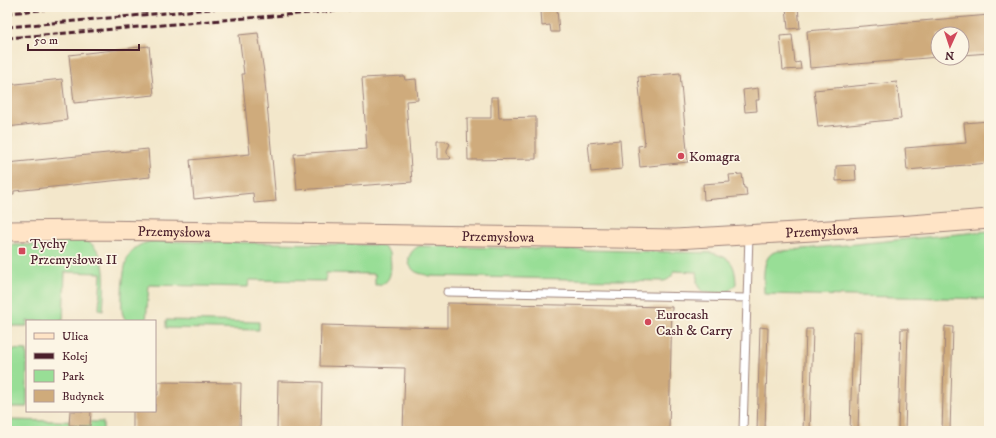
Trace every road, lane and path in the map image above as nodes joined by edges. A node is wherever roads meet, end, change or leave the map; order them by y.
1 (989, 218) edge
2 (7, 231) edge
3 (749, 235) junction
4 (447, 292) dead end
5 (747, 298) junction
6 (743, 431) edge

1 - 3 street, Przemysłowa
2 - 3 street, Przemysłowa
3 - 5 lane
4 - 5 lane
5 - 6 lane

